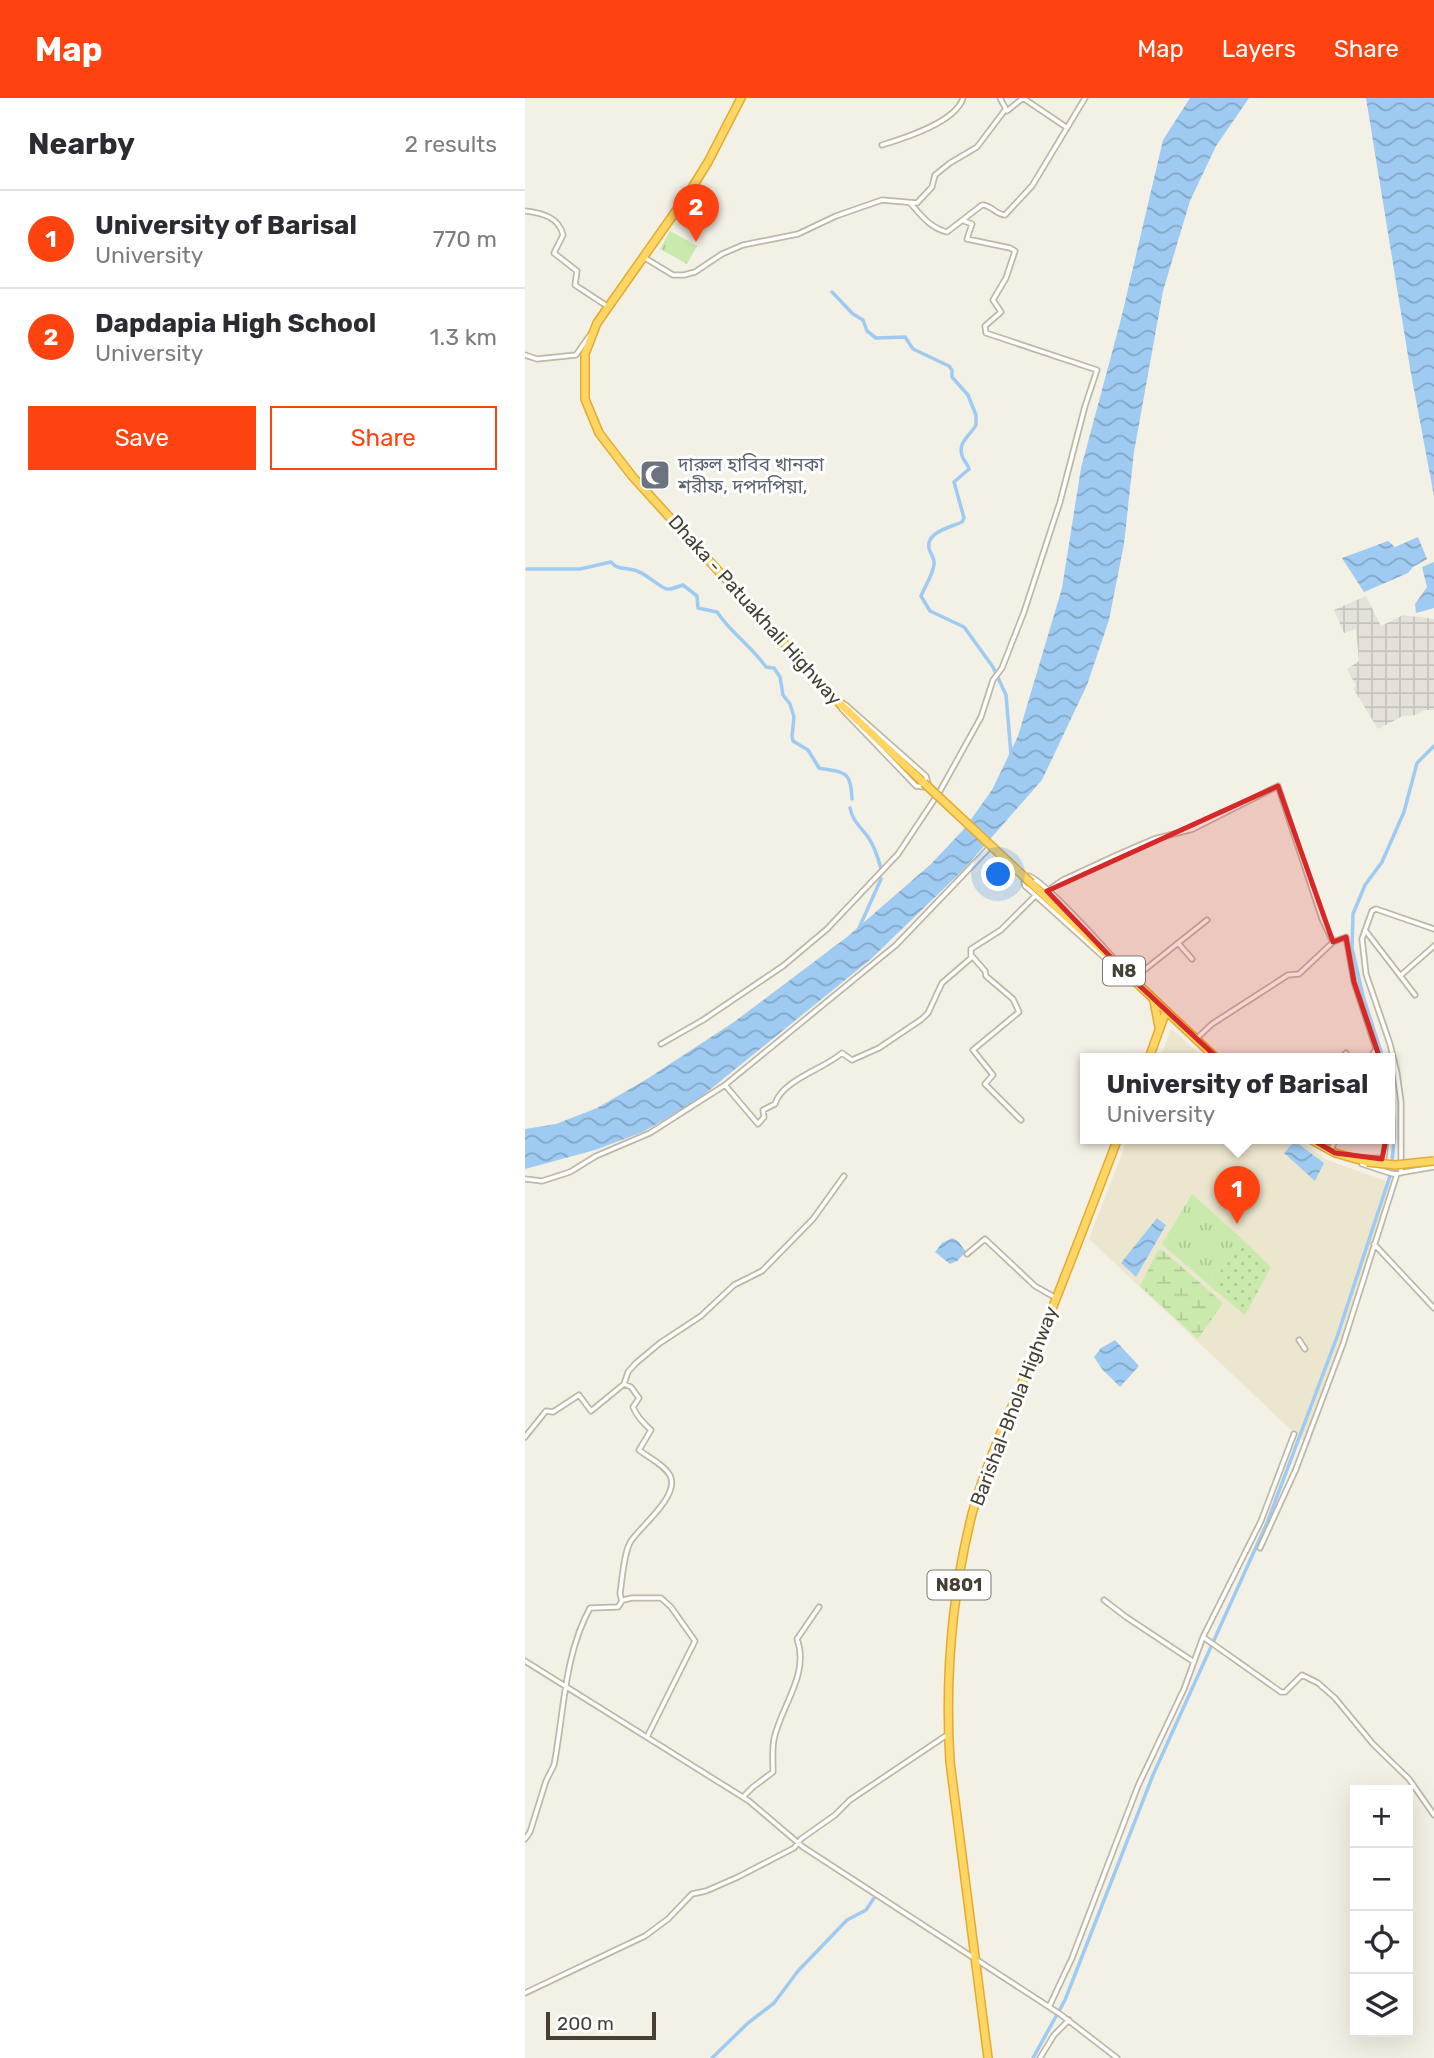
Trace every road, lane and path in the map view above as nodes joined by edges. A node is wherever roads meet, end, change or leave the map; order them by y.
1 (741, 98) edge
2 (963, 98) edge
3 (1000, 98) edge
4 (1085, 98) edge
5 (1005, 110) junction
6 (1066, 127) junction
7 (883, 145) dead end
8 (910, 203) junction
9 (525, 211) edge
10 (964, 221) junction
11 (642, 257) junction
12 (607, 306) junction
13 (593, 331) junction
14 (525, 355) edge
15 (834, 698) junction
16 (989, 849) dead end
17 (1047, 891) junction
18 (1035, 896) junction
19 (1207, 920) dead end
20 (1434, 929) edge
21 (1365, 930) junction
22 (1333, 942) junction
23 (1178, 943) junction
24 (1434, 946) edge
25 (972, 956) junction
26 (1192, 959) dead end
27 (1400, 976) junction
28 (1130, 977) junction
29 (1415, 995) dead end
30 (1154, 999) junction
31 (1166, 1011) junction
32 (1182, 1025) junction
33 (1159, 1031) junction
34 (1196, 1039) junction
35 (661, 1044) dead end
36 (1376, 1049) junction
37 (1151, 1053) edge
38 (1211, 1053) edge
39 (1373, 1053) edge
40 (1377, 1053) edge
41 (1392, 1053) edge
42 (1395, 1065) edge
43 (725, 1085) junction
44 (1021, 1120) dead end
45 (1116, 1144) edge
46 (1320, 1144) edge
47 (1334, 1144) edge
48 (1385, 1144) edge
49 (1331, 1150) junction
50 (1351, 1158) junction
51 (1434, 1161) edge
52 (1434, 1167) edge
53 (1397, 1174) junction
54 (844, 1176) dead end
55 (525, 1179) edge
56 (1374, 1244) junction
57 (967, 1254) dead end
58 (1056, 1298) junction
59 (1434, 1308) edge
60 (1299, 1340) dead end
61 (1305, 1349) dead end
62 (624, 1384) junction
63 (1294, 1434) dead end
64 (525, 1437) edge
65 (1260, 1548) dead end
66 (1104, 1600) dead end
67 (622, 1601) junction
68 (819, 1607) dead end
69 (1205, 1638) junction
70 (525, 1661) edge
71 (1194, 1662) junction
72 (568, 1687) junction
73 (949, 1734) junction
74 (647, 1737) junction
75 (744, 1797) junction
76 (1434, 1815) edge
77 (525, 1839) edge
78 (798, 1842) junction
79 (976, 1960) junction
80 (525, 1993) edge
81 (1051, 2008) junction
82 (1069, 2020) junction
83 (988, 2058) edge
84 (1040, 2058) edge
85 (1117, 2058) edge

1 - 11 highway, Dhaka - Patuakhali Highway / N8
2 - 7 street
3 - 5 street
4 - 6 street
5 - 6 street
5 - 8 street
6 - 10 street
8 - 10 street
8 - 11 street
9 - 12 street
10 - 35 street
11 - 12 highway, Dhaka - Patuakhali Highway / N8
12 - 13 highway, Dhaka - Patuakhali Highway / N8
13 - 14 street
13 - 15 highway, Dhaka - Patuakhali Highway / N8
15 - 15 street
15 - 28 highway, Dhaka - Patuakhali Highway / N8, bridge
16 - 43 street
17 - 18 street
17 - 22 street
17 - 28 street
18 - 25 street
18 - 28 street
19 - 23 street
20 - 21 street
21 - 27 street
21 - 41 street
22 - 34 street
22 - 36 street
23 - 26 street
23 - 28 street
24 - 27 street
25 - 43 street
25 - 44 street
27 - 29 street
28 - 30 highway, N8
30 - 31 highway, N8
30 - 33 highway
31 - 32 highway, N8
31 - 33 highway
32 - 33 highway
32 - 34 highway, N8
33 - 37 highway
34 - 38 highway, N8
36 - 39 street
36 - 40 street
42 - 53 street
43 - 55 street
45 - 58 highway, Barishal-Bhola Highway / N801
46 - 49 highway
47 - 49 street
48 - 50 street
49 - 50 highway
50 - 51 highway, bridge
50 - 53 street
52 - 53 street
53 - 56 street
54 - 62 street
56 - 59 street
56 - 65 street
57 - 58 street
58 - 73 highway, Barishal-Bhola Highway / N801
60 - 61 street
62 - 64 street
62 - 67 street
63 - 69 street
66 - 71 street
67 - 72 street
67 - 74 street
68 - 75 street
69 - 71 street
69 - 76 street
70 - 72 street
71 - 81 street
72 - 74 street
72 - 77 street
73 - 78 street
73 - 79 highway, Barishal-Bhola Highway / N801
74 - 75 street
75 - 78 street
78 - 79 street
78 - 80 street
79 - 81 street
79 - 83 highway, Barishal-Bhola Highway / N801
81 - 82 street
82 - 84 street
82 - 85 street

